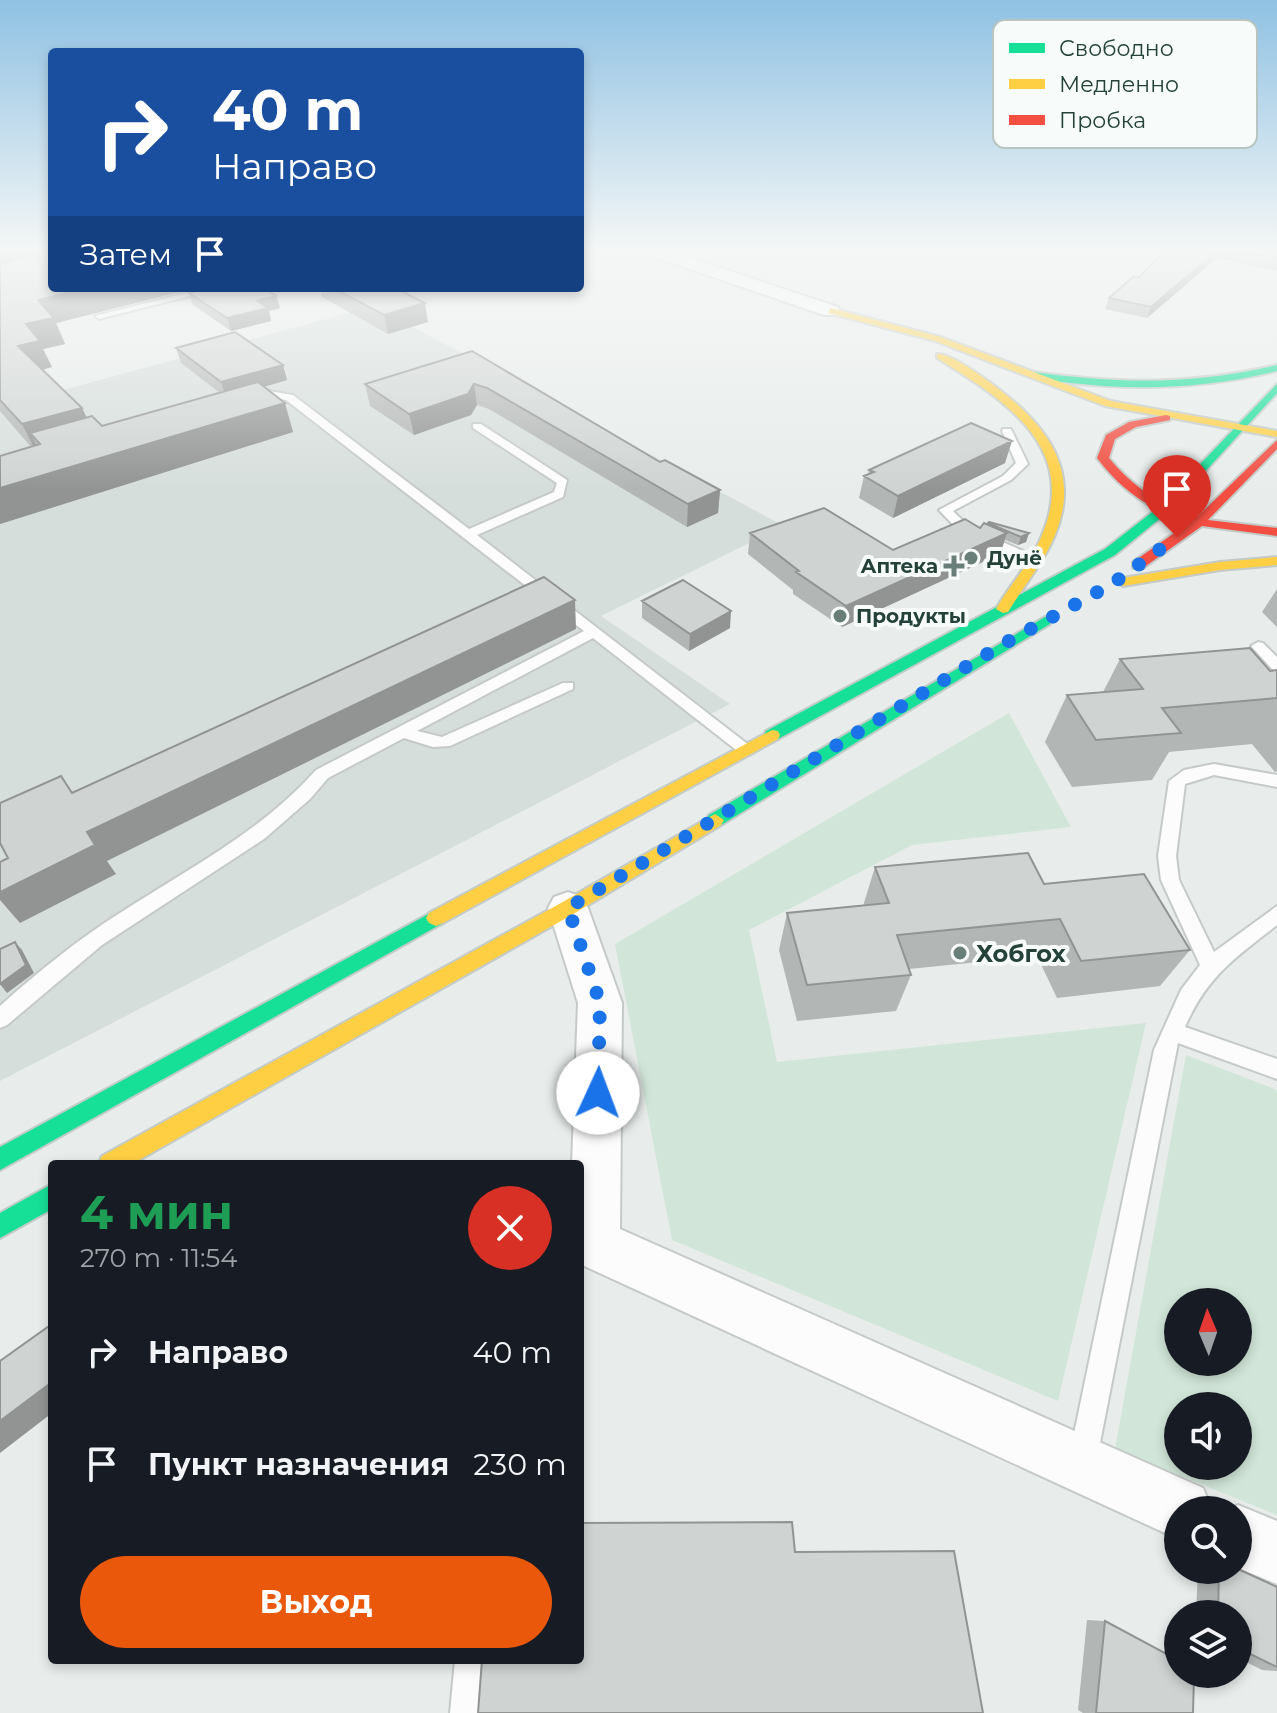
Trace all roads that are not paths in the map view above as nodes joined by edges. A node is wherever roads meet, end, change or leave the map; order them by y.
1 (867, 330) edge
2 (901, 330) edge
3 (940, 356) junction
4 (1277, 368) edge
5 (1034, 375) junction
6 (1277, 387) edge
7 (233, 401) edge
8 (1169, 418) junction
9 (1243, 425) junction
10 (477, 426) dead end
11 (1007, 431) dead end
12 (1277, 434) edge
13 (1110, 437) junction
14 (1277, 443) edge
15 (1164, 509) junction
16 (1199, 522) junction
17 (1277, 532) edge
18 (467, 535) junction
19 (1032, 560) junction
20 (1277, 561) edge
21 (1001, 611) junction
22 (1056, 615) dead end
23 (977, 625) junction
24 (594, 632) junction
25 (1007, 642) junction
26 (1258, 646) dead end
27 (1277, 666) edge
28 (568, 686) dead end
29 (402, 732) junction
30 (746, 749) junction
31 (1277, 781) edge
32 (568, 908) junction
33 (1277, 914) edge
34 (1211, 966) junction
35 (0, 1019) edge
36 (1173, 1032) junction
37 (1277, 1069) edge
38 (0, 1159) edge
39 (117, 1160) edge
40 (48, 1198) edge
41 (0, 1226) edge
42 (587, 1251) edge
43 (1081, 1466) junction
44 (1164, 1503) edge
45 (1252, 1542) edge
46 (1277, 1553) edge
47 (471, 1664) edge
48 (466, 1713) edge

1 - 3 main road
2 - 5 main road
3 - 13 main road
3 - 19 main road
4 - 5 main road
5 - 8 main road
6 - 9 main road
7 - 18 lane
8 - 9 main road
8 - 13 main road
9 - 12 main road
9 - 15 main road
10 - 18 lane
11 - 19 lane
13 - 15 main road
14 - 16 main road
15 - 16 main road
15 - 21 main road
16 - 17 main road
16 - 20 main road
18 - 24 lane
19 - 21 main road
21 - 23 main road
22 - 25 main road
23 - 25 main road
23 - 30 main road
24 - 29 lane
24 - 30 lane
25 - 32 main road
26 - 27 lane
28 - 29 lane
29 - 35 lane
30 - 38 main road
31 - 34 lane
32 - 39 main road
32 - 42 street
33 - 34 lane
34 - 36 lane
36 - 37 lane
36 - 43 lane
40 - 41 main road
42 - 43 street
43 - 44 street
45 - 46 street
47 - 48 lane

